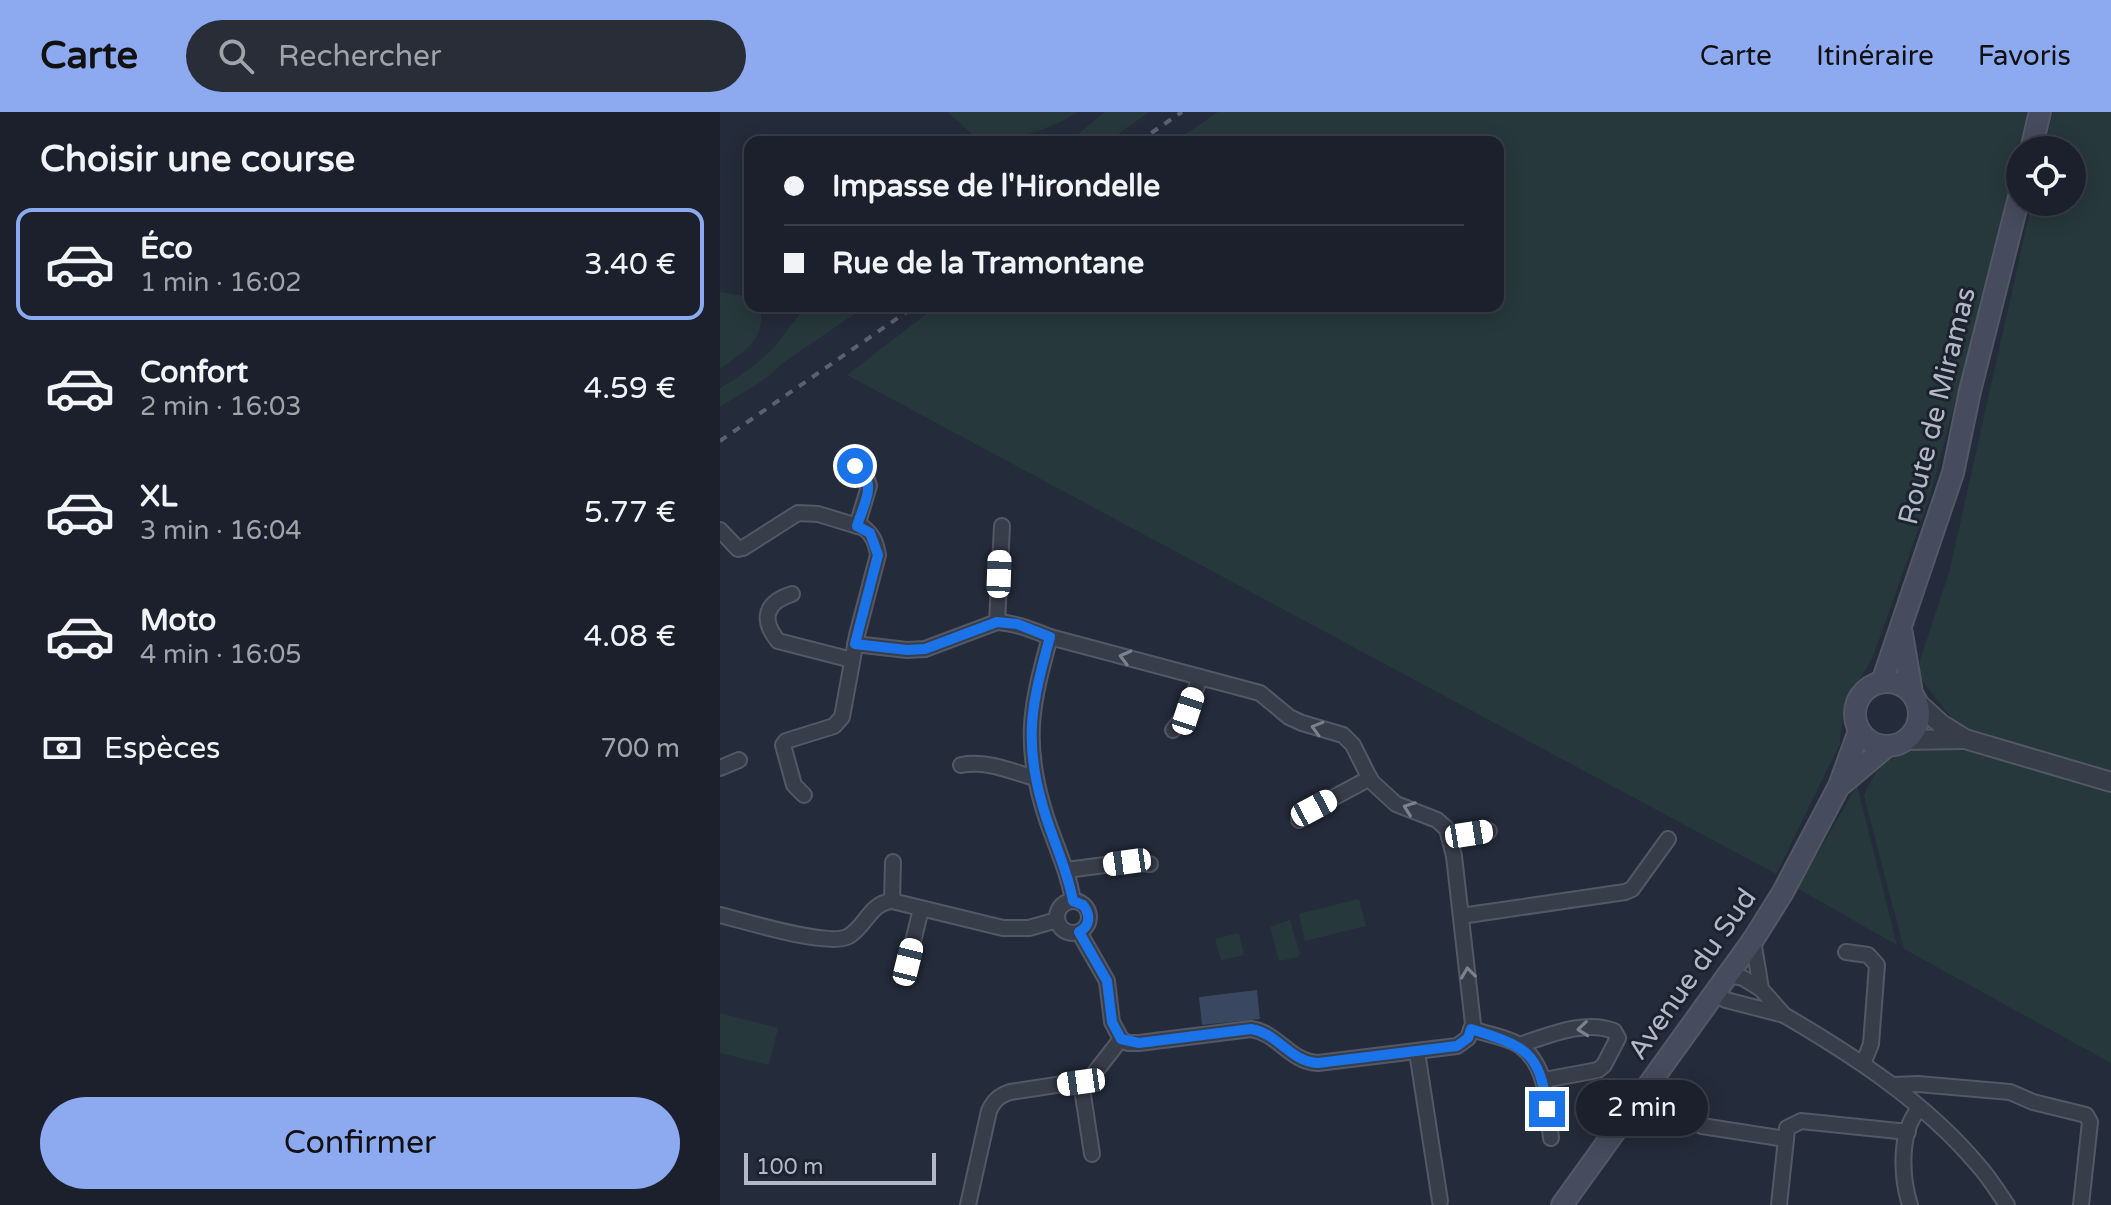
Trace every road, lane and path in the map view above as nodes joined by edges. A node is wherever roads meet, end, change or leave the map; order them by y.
1 (2040, 112) edge
2 (2034, 136) edge
3 (2014, 216) edge
4 (855, 466) dead end
5 (857, 526) junction
6 (1002, 526) dead end
7 (720, 530) edge
8 (792, 594) dead end
9 (997, 622) junction
10 (1901, 631) junction
11 (1050, 637) junction
12 (855, 644) junction
13 (852, 660) junction
14 (1200, 677) junction
15 (1882, 682) junction
16 (1915, 698) junction
17 (1173, 730) dead end
18 (1859, 731) junction
19 (1965, 739) junction
20 (1906, 740) junction
21 (1886, 747) junction
22 (739, 760) dead end
23 (961, 765) dead end
24 (720, 768) edge
25 (1035, 778) junction
26 (1370, 778) junction
27 (2111, 782) edge
28 (1839, 786) junction
29 (804, 795) dead end
30 (1299, 820) dead end
31 (1489, 831) dead end
32 (1449, 837) junction
33 (1668, 839) dead end
34 (893, 862) dead end
35 (1150, 864) dead end
36 (1067, 870) junction
37 (892, 901) junction
38 (1073, 901) junction
39 (921, 909) junction
40 (720, 915) edge
41 (1461, 916) junction
42 (1057, 920) junction
43 (1079, 932) junction
44 (1753, 940) junction
45 (1846, 952) dead end
46 (908, 962) dead end
47 (1728, 975) junction
48 (1761, 989) junction
49 (1715, 994) junction
50 (1784, 1015) junction
51 (1471, 1029) junction
52 (1121, 1039) junction
53 (1519, 1045) junction
54 (1417, 1052) junction
55 (1863, 1064) junction
56 (1544, 1080) junction
57 (1081, 1082) junction
58 (1892, 1085) junction
59 (1681, 1107) dead end
60 (1919, 1109) junction
61 (1908, 1132) junction
62 (1551, 1138) dead end
63 (1786, 1139) junction
64 (1092, 1154) dead end
65 (1440, 1201) dead end
66 (968, 1205) edge
67 (1562, 1205) edge
68 (1779, 1205) edge
69 (1910, 1205) edge
70 (2007, 1205) edge
71 (2081, 1205) edge

1 - 2 main road
3 - 10 main road, Route de Miramas
4 - 5 street
5 - 7 street
5 - 12 street
6 - 9 street
8 - 13 street
9 - 11 street
9 - 12 street
10 - 15 main road, Route de Miramas
10 - 16 main road, Route de Miramas
14 -> 11 street
11 - 25 street
12 - 13 street
13 - 29 street
14 - 17 street
26 -> 14 street
15 - 16 main road
15 - 18 main road
16 - 19 street
16 - 20 main road
18 - 21 main road
18 - 28 main road
19 - 20 street
19 - 27 street
20 - 21 main road
21 - 28 main road
22 - 24 street
23 - 25 street
25 - 36 street
26 - 30 street
32 -> 26 street
28 - 44 main road, Avenue du Sud
31 - 32 street
32 - 41 street
33 - 41 street
34 - 37 street
35 - 36 street
36 - 38 street
37 - 39 street
37 - 40 street
38 - 42 street
38 - 43 street
39 - 42 street
39 - 46 street
51 -> 41 street
42 - 43 street
43 - 52 street
44 - 47 main road, Avenue du Sud
44 - 48 street
45 - 55 street
47 - 48 street
47 - 49 main road, Avenue du Sud
48 - 50 street
49 - 50 street
49 - 67 main road, Avenue du Sud
50 - 55 street
51 - 53 street
51 - 54 street
52 - 54 street
52 - 57 street
53 - 56 street
56 -> 53 street
54 - 65 street
55 - 58 street
56 - 62 street
57 - 64 street
57 - 66 street
58 - 60 street
58 - 71 street
59 - 63 street
60 - 61 street
60 - 70 street
61 - 63 street
61 - 69 street
63 - 68 street

